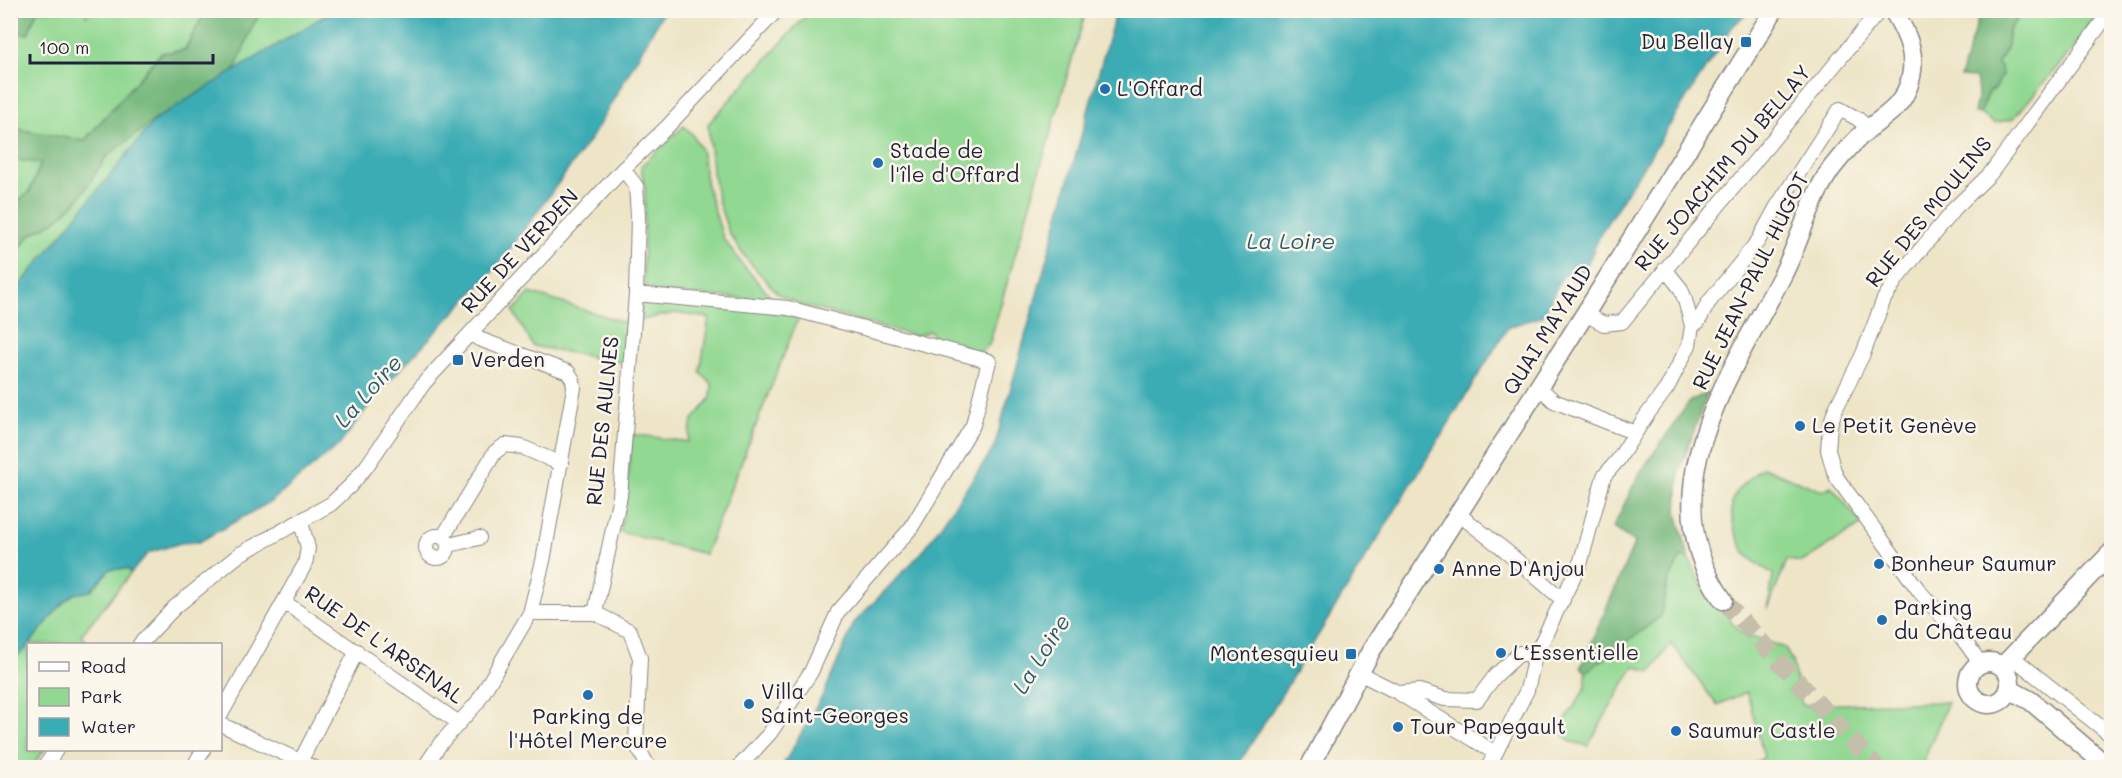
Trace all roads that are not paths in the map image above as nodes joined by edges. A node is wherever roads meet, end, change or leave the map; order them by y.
1 (777, 10) edge
2 (1774, 10) edge
3 (1880, 10) edge
4 (1893, 10) edge
5 (2111, 10) edge
6 (1869, 129) junction
7 (623, 169) junction
8 (1665, 269) junction
9 (636, 294) junction
10 (1585, 314) junction
11 (1692, 326) junction
12 (472, 334) junction
13 (1539, 387) junction
14 (1635, 433) junction
15 (561, 464) junction
16 (1458, 513) junction
17 (301, 522) junction
18 (479, 538) dead end
19 (2109, 562) edge
20 (1563, 600) junction
21 (1723, 600) tunnel mouth
22 (284, 602) junction
23 (530, 613) junction
24 (595, 614) junction
25 (142, 643) edge
26 (357, 651) junction
27 (1535, 656) junction
28 (2007, 661) junction
29 (1980, 664) junction
30 (1359, 673) junction
31 (2009, 689) junction
32 (1399, 693) junction
33 (222, 712) edge
34 (459, 723) junction
35 (222, 725) edge
36 (2112, 736) edge
37 (55, 751) edge
38 (202, 751) edge
39 (1495, 753) junction
40 (299, 764) edge
41 (44, 768) edge
42 (193, 768) edge
43 (315, 768) edge
44 (424, 768) edge
45 (649, 768) edge
46 (738, 768) edge
47 (1296, 768) edge
48 (1309, 768) edge
49 (1488, 768) edge
50 (2109, 768) edge

1 - 7 street, RUE DE VERDEN
2 - 10 street, QUAI MAYAUD
3 - 8 street, RUE JOACHIM DU BELLAY
4 - 6 street, RUE JEAN-PAUL HUGOT
5 - 29 street, RUE DES MOULINS
6 - 11 street
6 - 21 street, RUE JEAN-PAUL HUGOT
7 - 9 street, RUE DES AULNES
7 - 12 street, RUE DE VERDEN
8 - 10 street, RUE JOACHIM DU BELLAY
8 - 11 street
9 - 24 street, RUE DES AULNES
9 - 46 street
10 - 13 street, QUAI MAYAUD
11 - 14 street
12 - 15 street
12 - 17 street, RUE DE VERDEN
13 - 14 street
13 - 16 street, QUAI MAYAUD
14 - 20 street
15 - 18 street
15 - 23 street
16 - 20 street
16 - 30 street, QUAI MAYAUD
17 - 22 street
17 - 25 street, RUE DE VERDEN
19 - 28 street
20 - 27 street
22 - 26 street, RUE DE L'ARSENAL
22 - 33 street
23 - 24 street
23 - 34 street
24 - 45 street
26 - 34 street, RUE DE L'ARSENAL
26 - 40 street
27 - 32 street
27 - 39 street
28 - 29 street
28 - 31 street
28 - 36 street
29 - 31 street
30 - 32 street
30 - 47 street, QUAI MAYAUD
30 - 48 street, QUAI MAYAUD
31 - 50 street
32 - 39 street
34 - 44 street
35 - 40 street
37 - 41 street
38 - 42 street
39 - 49 street
40 - 43 street

